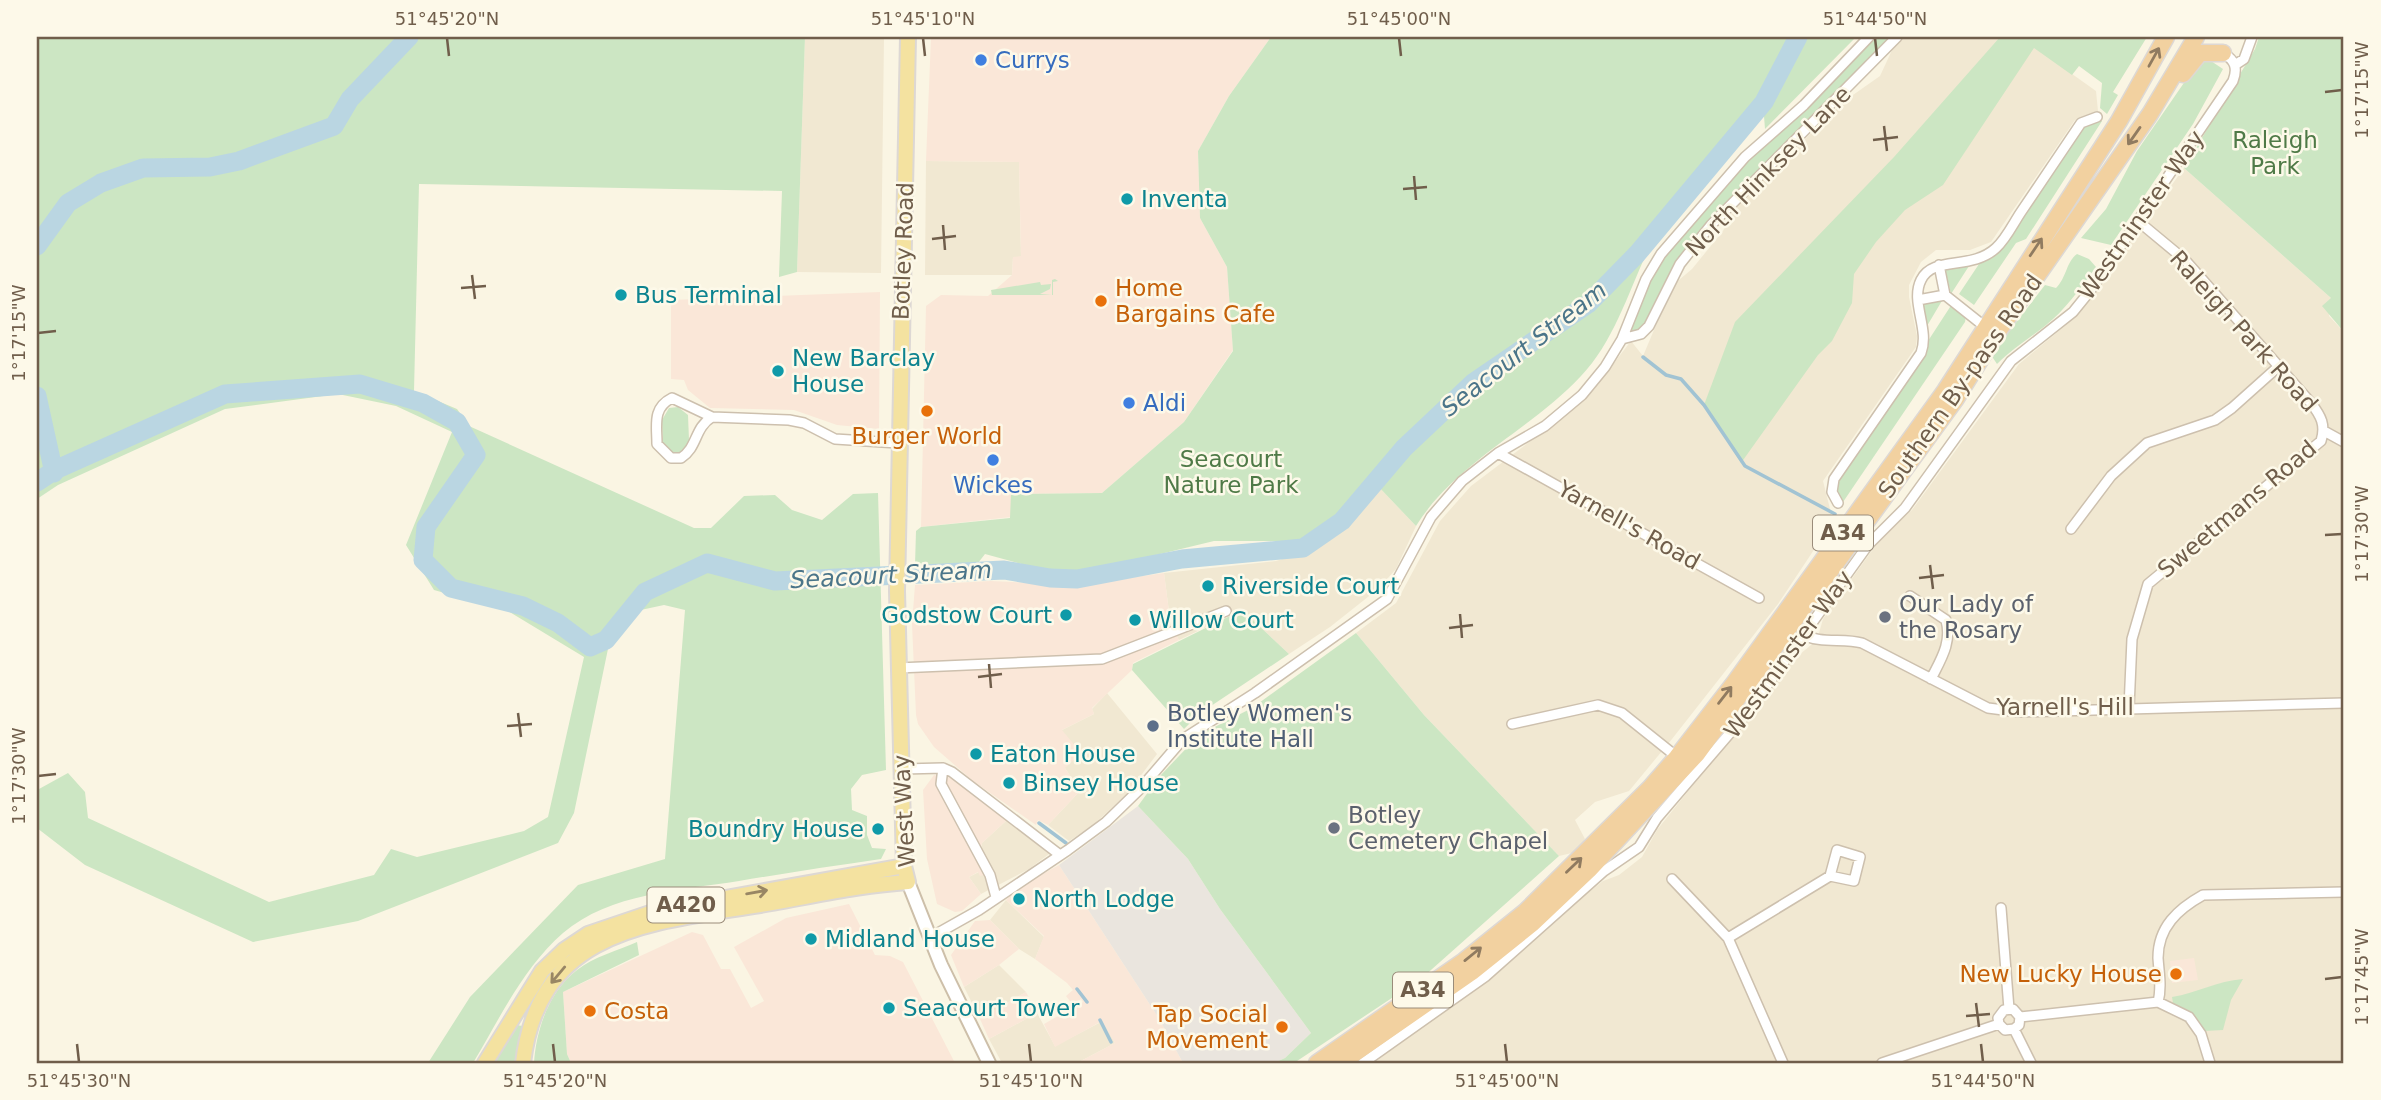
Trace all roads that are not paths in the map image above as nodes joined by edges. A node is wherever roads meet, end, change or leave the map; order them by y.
1 (908, 37) edge
2 (1869, 37) edge
3 (1897, 37) edge
4 (2166, 37) edge
5 (2196, 37) edge
6 (2215, 37) edge
7 (2252, 37) edge
8 (2223, 53) junction
9 (2235, 65) junction
10 (2150, 114) junction
11 (2097, 117) dead end
12 (2138, 221) junction
13 (1939, 265) junction
14 (1945, 295) junction
15 (1918, 300) junction
16 (1984, 326) junction
17 (1622, 339) junction
18 (2279, 366) junction
19 (712, 417) junction
20 (2324, 431) junction
21 (2344, 442) edge
22 (898, 443) junction
23 (1498, 453) junction
24 (1838, 503) dead end
25 (2071, 529) dead end
26 (897, 591) joint
27 (1910, 596) dead end
28 (1759, 598) dead end
29 (1226, 611) dead end
30 (1802, 634) junction
31 (898, 668) junction
32 (1931, 679) junction
33 (2344, 703) edge
34 (2129, 708) junction
35 (1512, 724) dead end
36 (1677, 757) junction
37 (943, 768) junction
38 (903, 769) junction
39 (1060, 855) junction
40 (904, 866) junction
41 (1830, 876) dead end
42 (1672, 879) dead end
43 (908, 883) junction
44 (2344, 892) edge
45 (996, 897) junction
46 (2001, 908) dead end
47 (930, 936) junction
48 (1728, 938) junction
49 (2158, 1002) junction
50 (2009, 1009) junction
51 (2020, 1017) junction
52 (1999, 1024) junction
53 (2014, 1029) junction
54 (485, 1063) edge
55 (523, 1063) edge
56 (989, 1063) edge
57 (1317, 1063) edge
58 (1341, 1063) edge
59 (1363, 1063) edge
60 (1783, 1063) edge
61 (1882, 1063) edge
62 (2031, 1063) edge
63 (2210, 1063) edge

1 - 22 main road, Botley Road
2 - 17 street, North Hinksey Lane
3 - 17 street, North Hinksey Lane
16 -> 4 highway, Southern By-pass Road / A34
5 - 10 highway, Southern By-pass Road / A34
6 - 8 highway
7 - 9 street, Westminster Way
8 - 9 street
8 - 10 highway
9 - 12 street, Westminster Way
10 -> 58 highway, Southern By-pass Road / A34
11 - 13 street
12 - 18 street, Raleigh Park Road
12 - 30 street, Westminster Way
13 - 14 street
13 - 15 street
14 - 15 street
14 - 16 street, Southern By-pass Road
15 - 24 street
36 -> 16 highway, Southern By-pass Road / A34
17 - 23 street, North Hinksey Lane
18 - 20 street, Raleigh Park Road
18 - 25 street
19 - 19 street
19 - 22 street
20 - 21 street, Raleigh Park Road
20 - 34 street, Sweetmans Road
22 - 26 main road, Botley Road
23 - 28 street, Yarnell's Road
23 - 39 street, North Hinksey Lane
26 - 31 main road, West Way
27 - 32 street
29 - 31 street
30 - 32 street, Yarnell's Hill
30 - 59 street, Westminster Way
31 - 38 main road, West Way
32 - 34 street, Yarnell's Hill
33 - 34 street, Yarnell's Hill
35 - 36 street
57 -> 36 highway, Southern By-pass Road / A34
37 - 38 street
37 - 39 street
37 - 45 street
38 - 40 main road, West Way
39 - 45 street, North Hinksey Lane
40 - 43 main road, West Way
54 -> 40 main road, A420
41 - 48 street
42 - 48 street
43 - 47 main road, West Way
43 -> 55 main road, A420
44 - 49 street
45 - 47 street, North Hinksey Lane
46 - 50 street
47 - 56 main road, West Way
48 - 60 street
49 - 51 street
49 - 63 street
50 - 51 street
50 - 52 street
51 - 53 street
52 - 53 street
52 - 61 street
53 - 62 street

